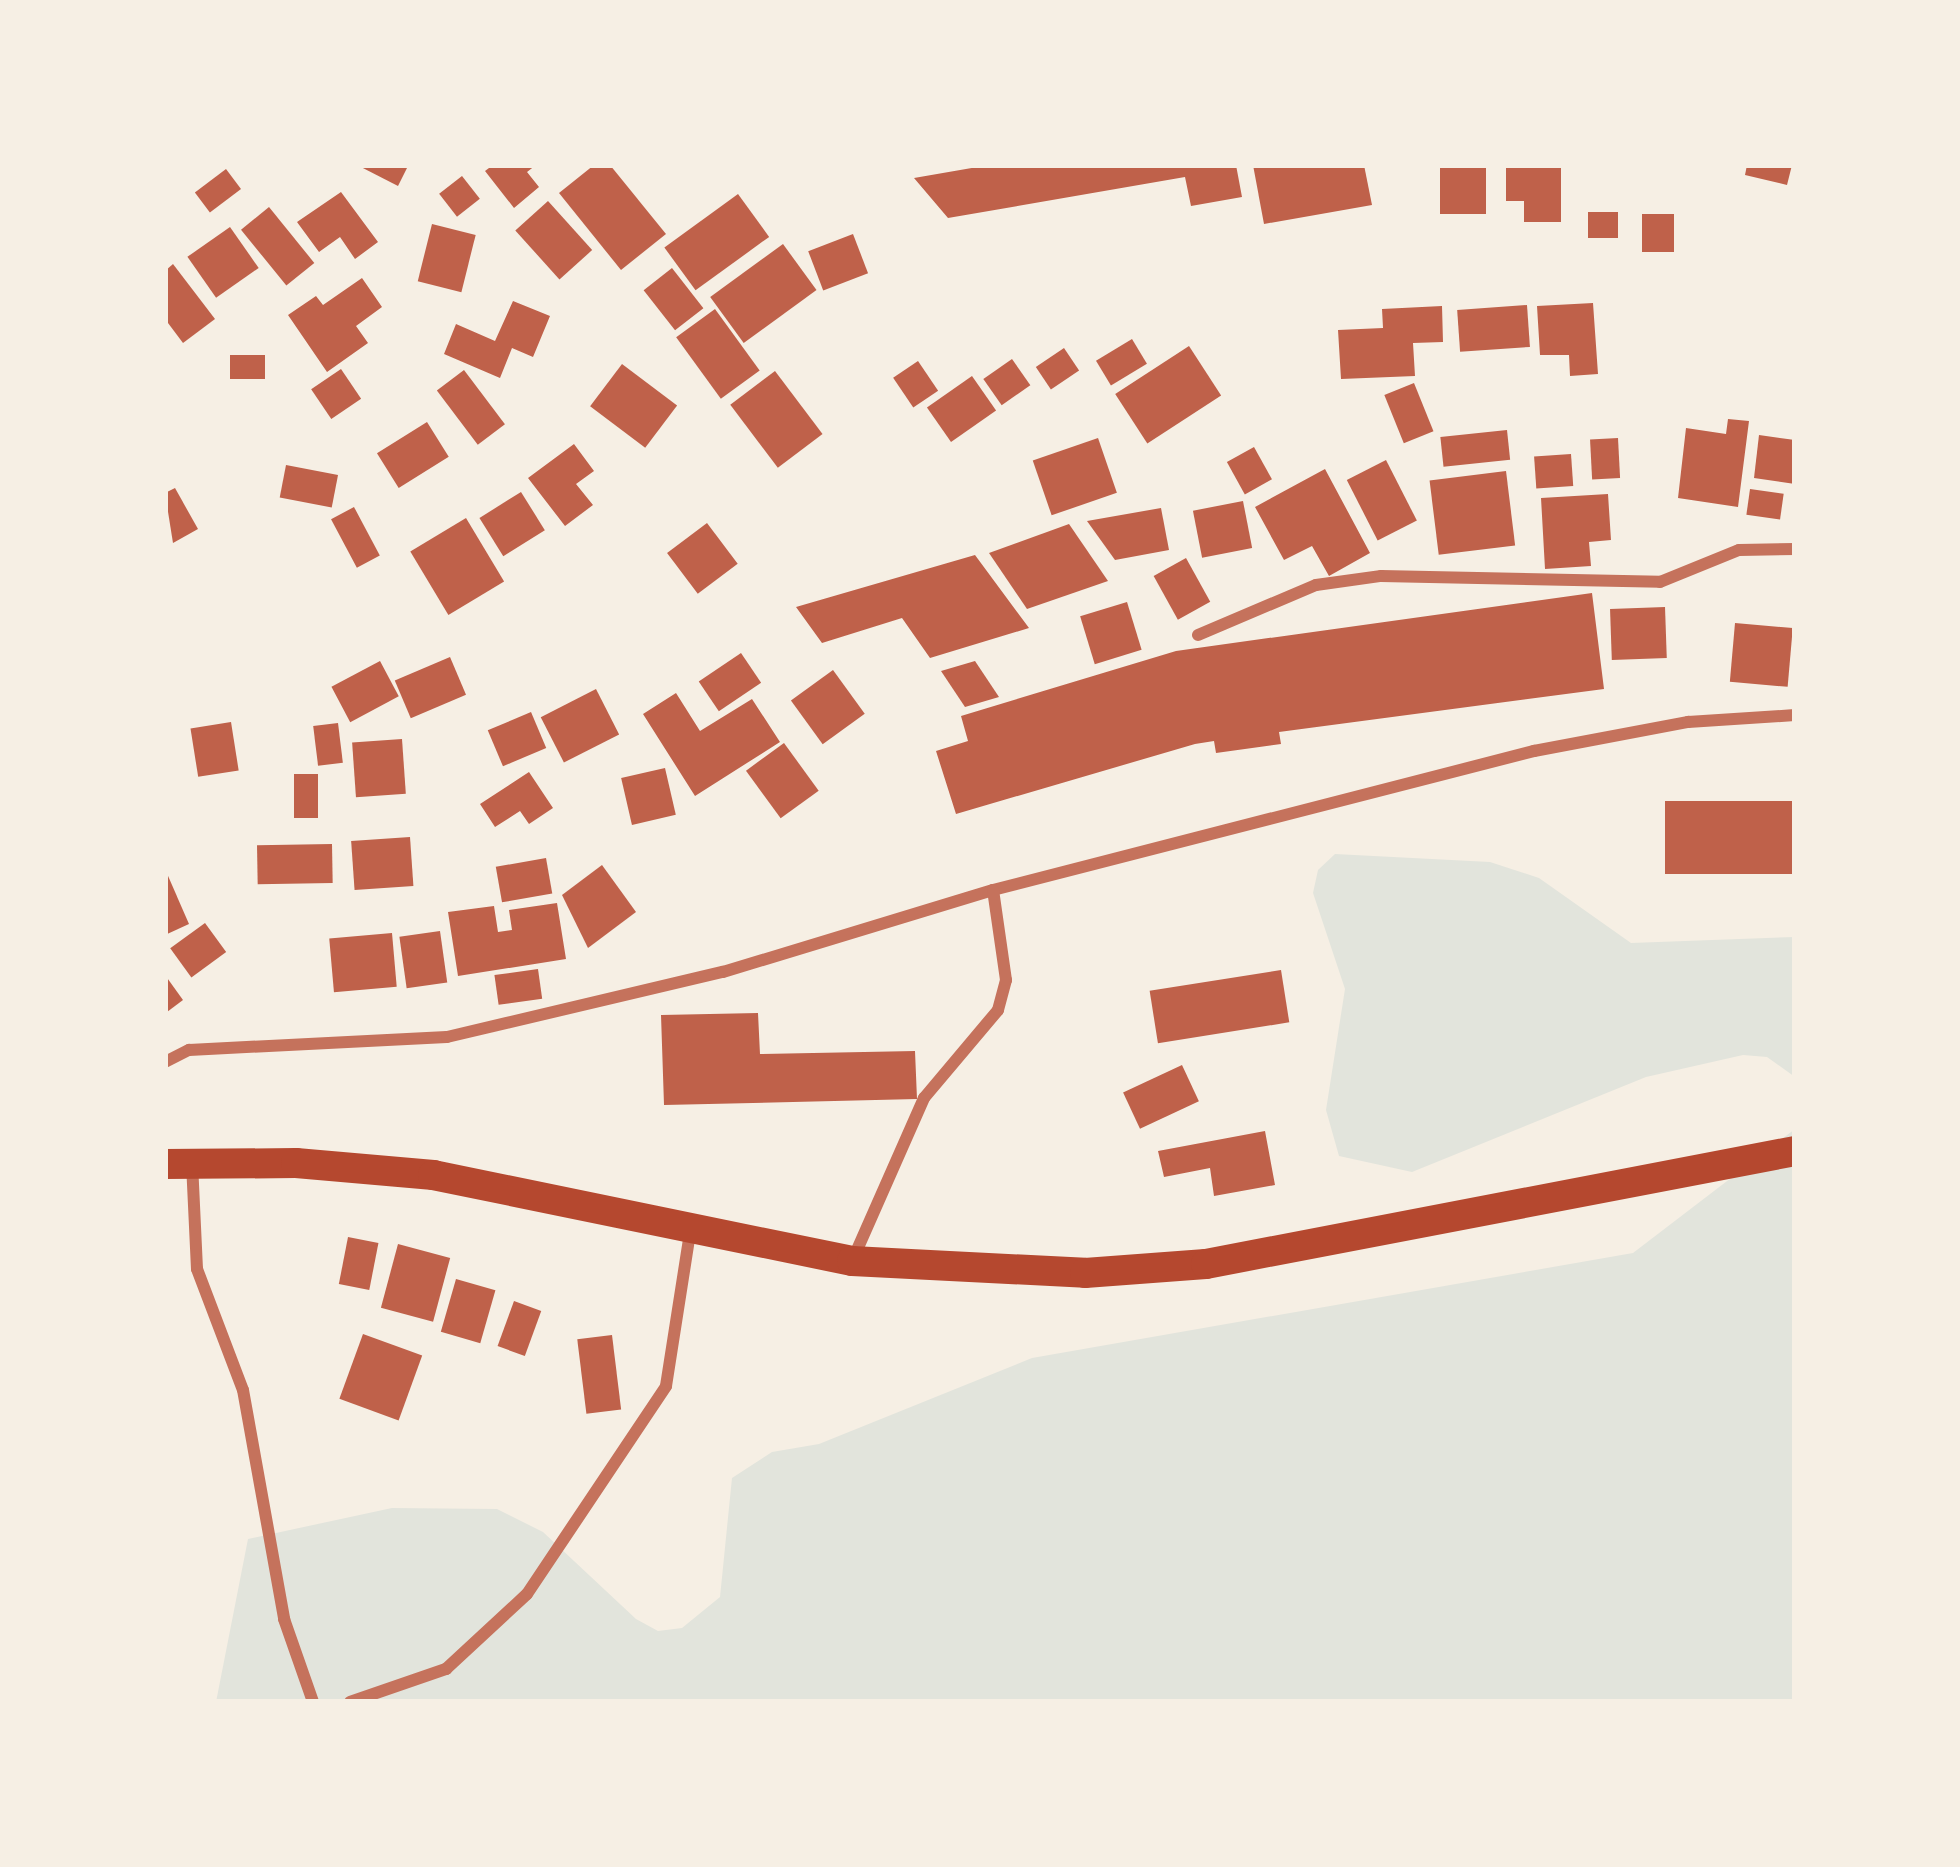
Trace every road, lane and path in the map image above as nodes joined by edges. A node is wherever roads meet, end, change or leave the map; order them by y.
1 (1795, 549) edge
2 (1198, 635) dead end
3 (1795, 715) edge
4 (993, 890) junction
5 (165, 1062) edge
6 (1795, 1151) edge
7 (178, 1163) edge
8 (690, 1232) junction
9 (852, 1261) junction
10 (313, 1702) edge
11 (350, 1702) edge

1 - 2 street
3 - 4 street
4 - 5 street
4 - 9 street
6 - 9 main road
7 - 8 main road
7 - 10 street
8 - 9 main road
8 - 11 street

